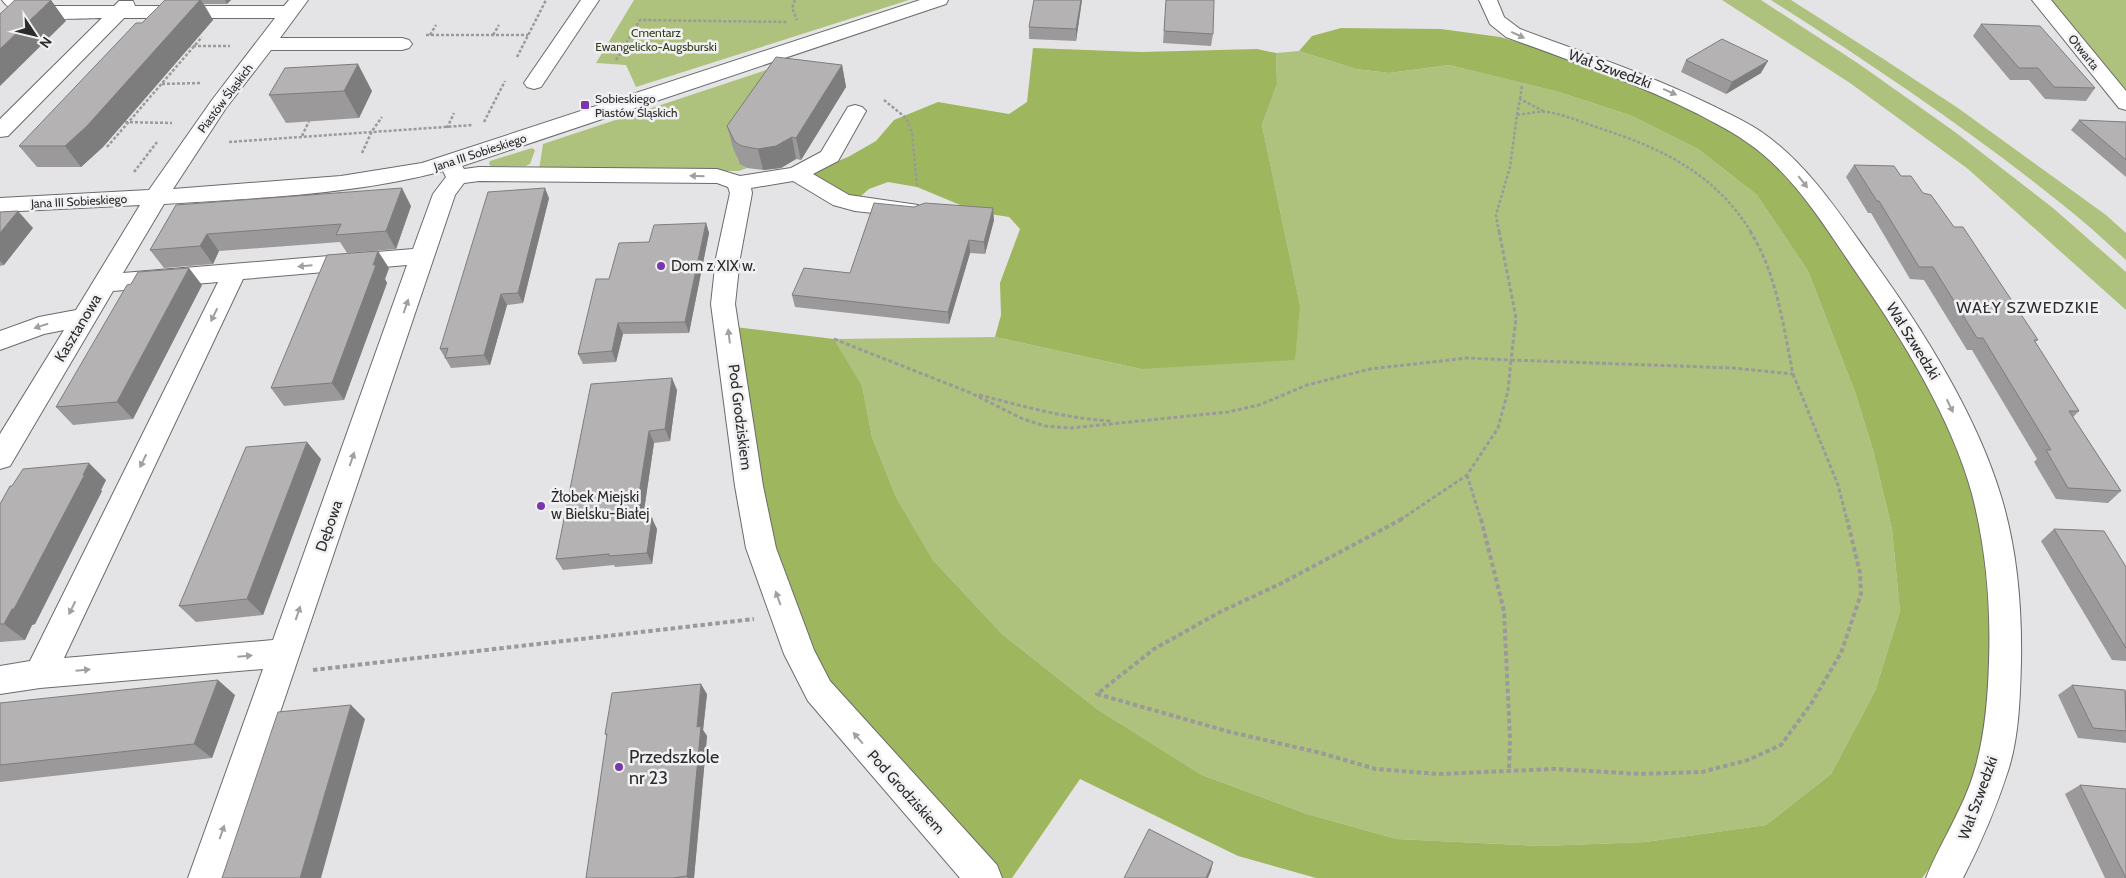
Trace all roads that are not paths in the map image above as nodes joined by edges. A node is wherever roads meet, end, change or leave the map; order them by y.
1 (12, 0) edge
2 (590, 0) edge
3 (940, 0) edge
4 (1488, 0) edge
5 (2041, 0) edge
6 (0, 6) edge
7 (125, 6) edge
8 (294, 6) edge
9 (266, 44) junction
10 (402, 44) dead end
11 (534, 83) dead end
12 (2126, 104) edge
13 (855, 111) dead end
14 (0, 131) edge
15 (454, 171) junction
16 (796, 174) junction
17 (738, 183) junction
18 (155, 198) junction
19 (0, 205) edge
20 (916, 210) edge
21 (424, 256) junction
22 (235, 271) junction
23 (105, 283) junction
24 (84, 317) junction
25 (0, 341) edge
26 (0, 458) edge
27 (281, 663) junction
28 (40, 674) junction
29 (0, 680) edge
30 (206, 878) edge
31 (984, 878) edge
32 (1944, 878) edge

1 - 6 street
1 - 7 street
2 - 11 street
3 - 15 street, Jana III Sobieskiego
4 -> 32 street, Wał Szwedzki
5 - 12 street, Otwarta
7 - 8 street
7 - 14 street
8 - 9 street, Piastów Śląskich
9 - 10 street
9 - 18 street, Piastów Śląskich
13 - 16 street
17 -> 15 street
15 - 18 street, Jana III Sobieskiego
15 - 21 street, Dębowa
16 - 17 street
16 - 20 street
31 -> 17 street, Pod Grodziskiem
18 - 19 street, Jana III Sobieskiego
18 - 23 street, Kasztanowa
21 -> 22 street
27 -> 21 street, Dębowa
22 - 23 street
22 -> 28 street
23 - 24 street, Kasztanowa
24 -> 25 street
24 - 26 street, Kasztanowa
28 -> 27 street
30 -> 27 street, Dębowa
28 - 29 street

